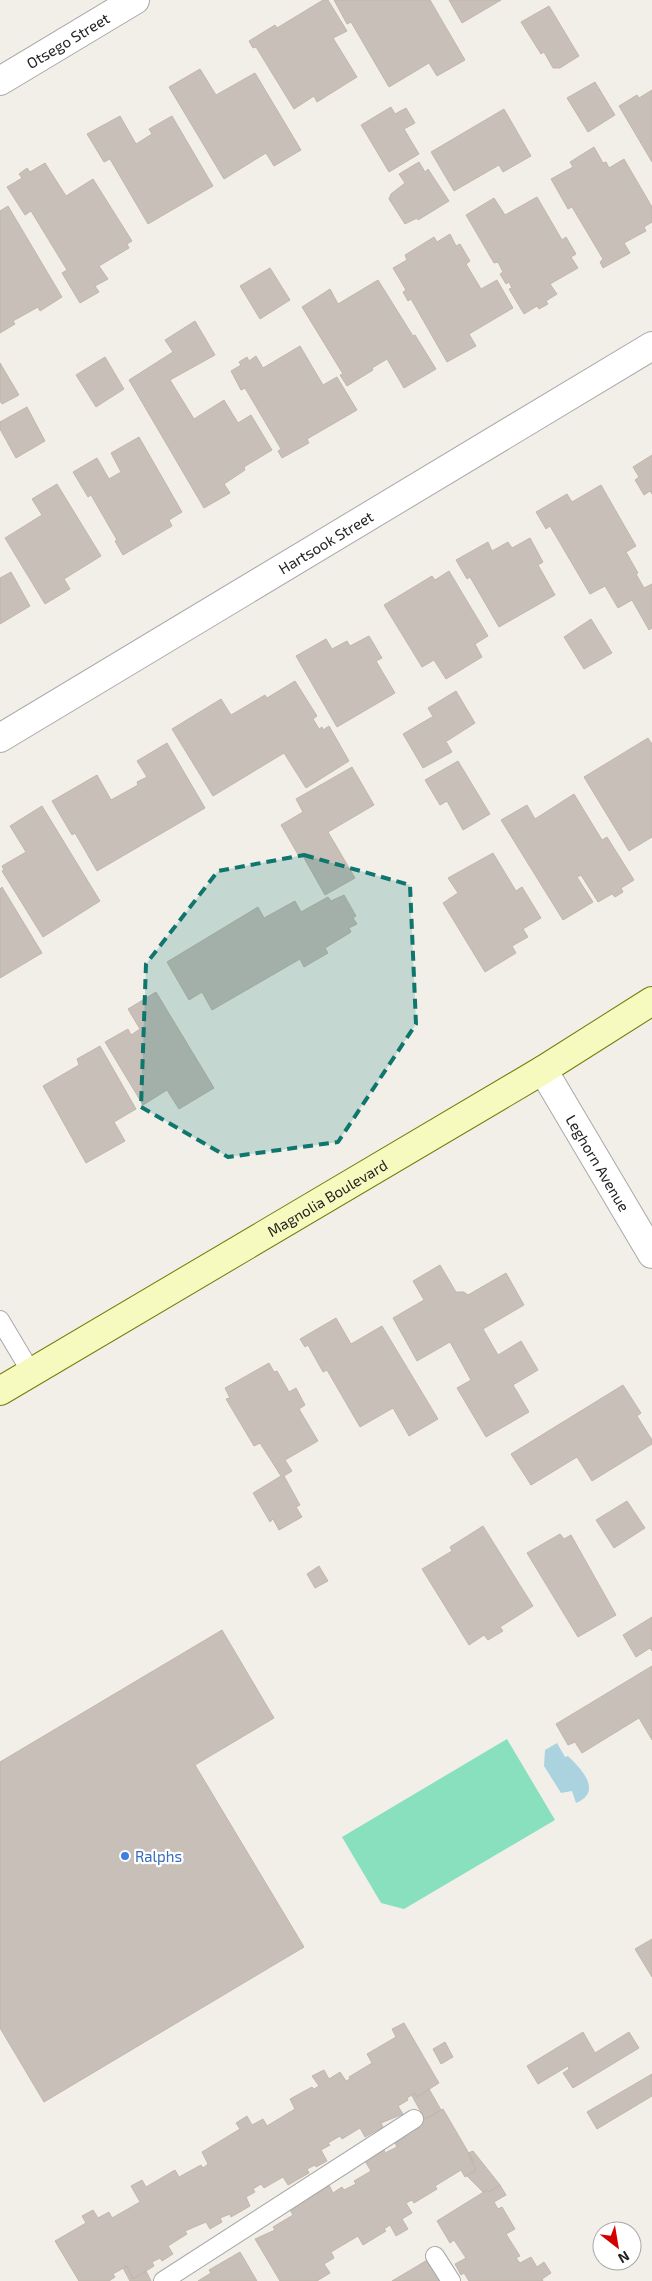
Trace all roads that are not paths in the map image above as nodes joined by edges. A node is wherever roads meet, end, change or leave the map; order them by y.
1 (135, 0) edge
2 (0, 81) edge
3 (652, 346) edge
4 (0, 738) edge
5 (652, 1001) edge
6 (543, 1070) junction
7 (652, 1254) edge
8 (0, 1320) edge
9 (32, 1372) junction
10 (0, 1391) edge
11 (414, 2120) dead end
12 (435, 2256) dead end
13 (162, 2281) edge
14 (451, 2281) edge

1 - 2 street, Otsego Street
3 - 4 street, Hartsook Street
5 - 6 main road, Magnolia Boulevard
6 - 7 street, Leghorn Avenue
6 - 9 main road, Magnolia Boulevard
8 - 9 lane
9 - 10 main road, Magnolia Boulevard
11 - 13 lane
12 - 14 lane

